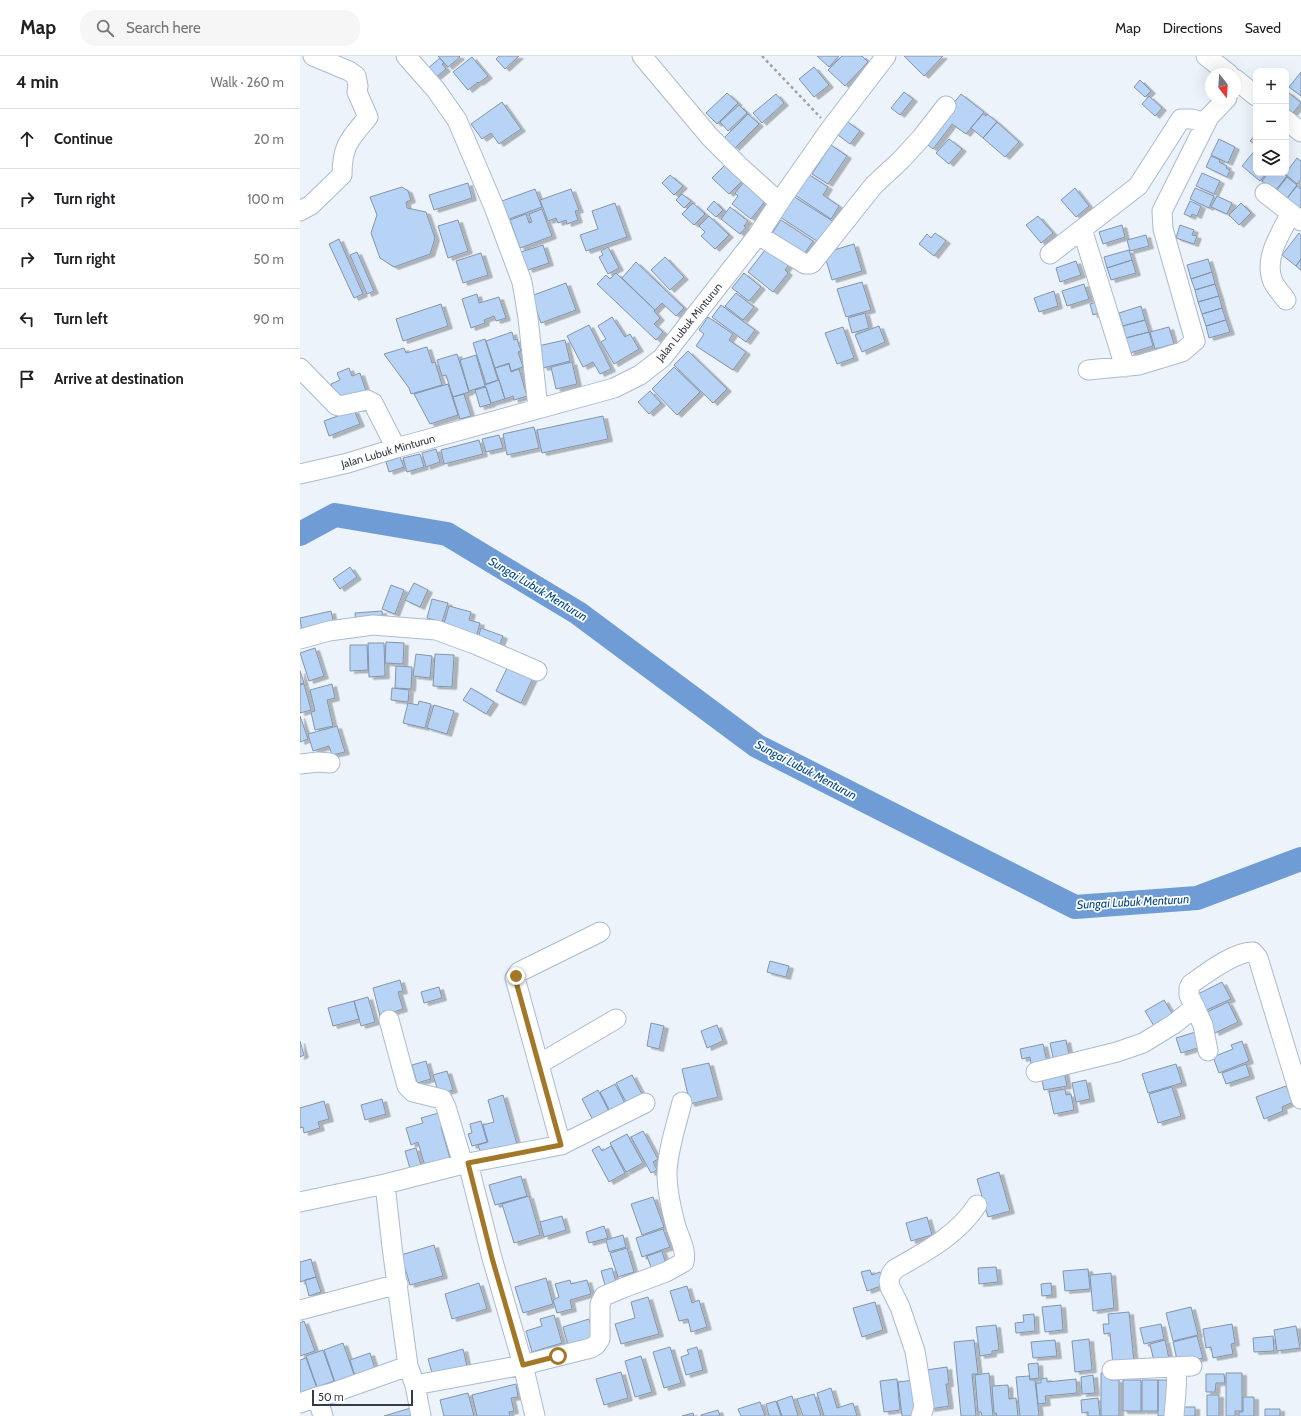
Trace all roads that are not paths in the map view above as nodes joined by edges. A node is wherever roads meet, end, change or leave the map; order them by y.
1 (313, 56) edge
2 (406, 56) edge
3 (642, 56) edge
4 (886, 56) edge
5 (1206, 56) edge
6 (1220, 68) edge
7 (1241, 85) edge
8 (1253, 94) edge
9 (1221, 104) edge
10 (946, 106) dead end
11 (1289, 122) edge
12 (1206, 123) junction
13 (1301, 132) edge
14 (1265, 194) dead end
15 (779, 202) junction
16 (300, 211) edge
17 (1296, 217) edge
18 (1082, 229) junction
19 (758, 235) junction
20 (1050, 254) dead end
21 (1286, 300) dead end
22 (1125, 367) junction
23 (300, 368) edge
24 (1088, 370) dead end
25 (538, 408) junction
26 (396, 448) junction
27 (300, 474) edge
28 (300, 639) edge
29 (537, 671) dead end
30 (330, 763) dead end
31 (300, 764) edge
32 (600, 932) dead end
33 (1195, 1007) junction
34 (616, 1019) dead end
35 (390, 1020) dead end
36 (1208, 1051) dead end
37 (539, 1064) junction
38 (1036, 1072) dead end
39 (1300, 1095) edge
40 (682, 1102) dead end
41 (644, 1103) dead end
42 (561, 1145) junction
43 (466, 1163) junction
44 (385, 1184) junction
45 (300, 1202) edge
46 (977, 1205) dead end
47 (398, 1284) junction
48 (300, 1310) edge
49 (523, 1365) junction
50 (408, 1366) junction
51 (1112, 1370) dead end
52 (415, 1385) junction
53 (308, 1400) edge
54 (323, 1416) edge
55 (421, 1416) edge
56 (535, 1416) edge
57 (921, 1416) edge
58 (1174, 1416) edge

1 - 16 street
2 - 25 street
3 - 15 street
4 - 15 street, Jalan Lubuk Minturun
5 - 6 street
7 - 8 street
9 - 12 street
10 - 19 street
11 - 13 street
12 - 18 street
12 - 22 street
14 - 17 street
15 - 19 street, Jalan Lubuk Minturun
17 - 21 street
18 - 20 street
18 - 22 street
19 - 25 street, Jalan Lubuk Minturun
22 - 24 street
23 - 26 street
25 - 26 street, Jalan Lubuk Minturun
26 - 27 street, Jalan Lubuk Minturun
28 - 29 street
30 - 31 street
32 - 37 street
33 - 36 street
33 - 38 street
33 - 39 street
34 - 37 street
35 - 43 street
37 - 42 street
40 - 49 street
41 - 42 street
42 - 43 street
43 - 44 street
43 - 49 street
44 - 45 street
44 - 47 street
46 - 57 street
47 - 48 street
47 - 50 street
49 - 52 street
49 - 56 street
50 - 52 street
50 - 53 street
51 - 58 street
52 - 55 street
53 - 54 street

